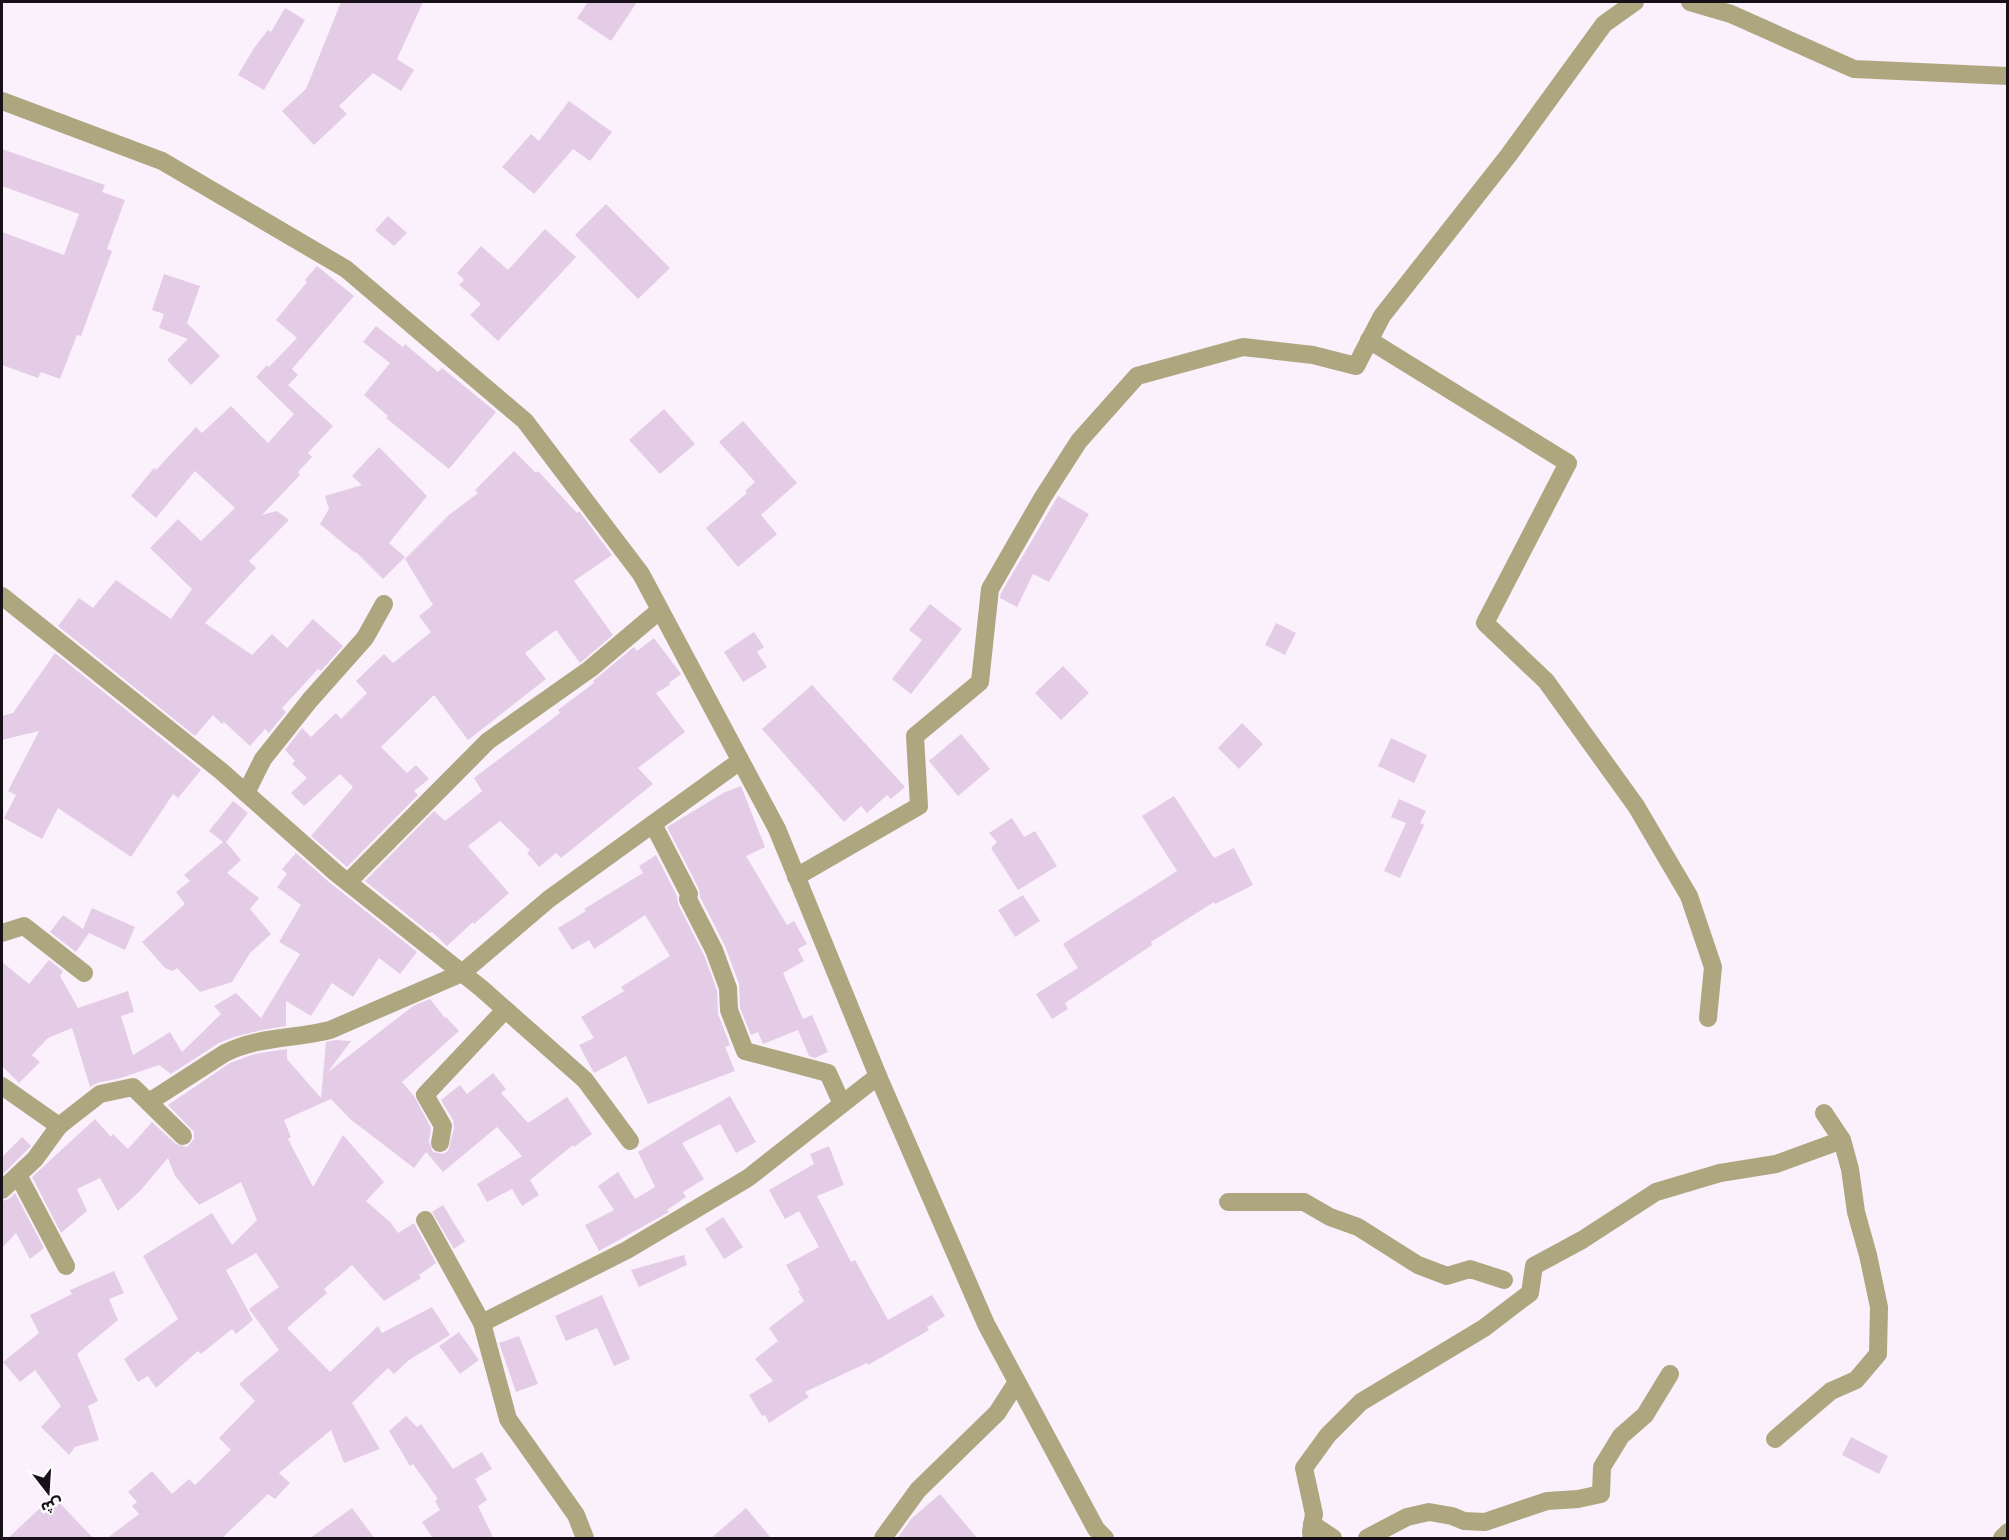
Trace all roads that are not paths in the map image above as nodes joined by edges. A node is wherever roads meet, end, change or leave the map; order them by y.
1 (1635, 2) edge
2 (1690, 2) edge
3 (2007, 76) edge
4 (2, 100) edge
5 (1370, 340) junction
6 (2, 596) edge
7 (384, 604) dead end
8 (660, 610) junction
9 (740, 761) junction
10 (246, 793) junction
11 (653, 824) junction
12 (796, 877) junction
13 (348, 882) junction
14 (2, 933) edge
15 (84, 973) dead end
16 (462, 973) junction
17 (506, 1010) junction
18 (1708, 1018) dead end
19 (878, 1076) junction
20 (2, 1086) edge
21 (149, 1102) junction
22 (842, 1104) junction
23 (1824, 1113) dead end
24 (59, 1126) junction
25 (183, 1136) dead end
26 (630, 1140) dead end
27 (1842, 1140) junction
28 (440, 1143) dead end
29 (18, 1175) junction
30 (2, 1190) edge
31 (1228, 1202) dead end
32 (425, 1220) dead end
33 (66, 1266) dead end
34 (1504, 1280) dead end
35 (482, 1323) junction
36 (1670, 1374) dead end
37 (1017, 1382) junction
38 (1775, 1439) dead end
39 (1312, 1531) edge
40 (2007, 1532) edge
41 (585, 1539) edge
42 (883, 1539) edge
43 (1105, 1539) edge
44 (1334, 1539) edge
45 (1367, 1539) edge
46 (2002, 1539) edge

1 - 5 street
2 - 3 street
4 - 8 street
5 - 12 street
5 - 18 street
6 - 10 street
7 - 10 street
8 - 9 street
8 - 13 street
9 - 11 street
9 - 12 street
10 - 13 street
11 - 16 street
11 - 22 street
12 - 19 street
13 - 16 street
14 - 15 street
16 - 17 street
16 - 21 street
17 - 26 street
17 - 28 street
19 - 22 street
19 - 37 street
20 - 24 street
21 - 24 street
21 - 25 street
22 - 35 street
23 - 27 street
24 - 29 street
27 - 38 street
27 - 39 street
29 - 30 street
29 - 33 street
31 - 34 street
32 - 35 street
35 - 41 street
36 - 45 street
37 - 42 street
37 - 43 street
39 - 44 street
40 - 46 street

